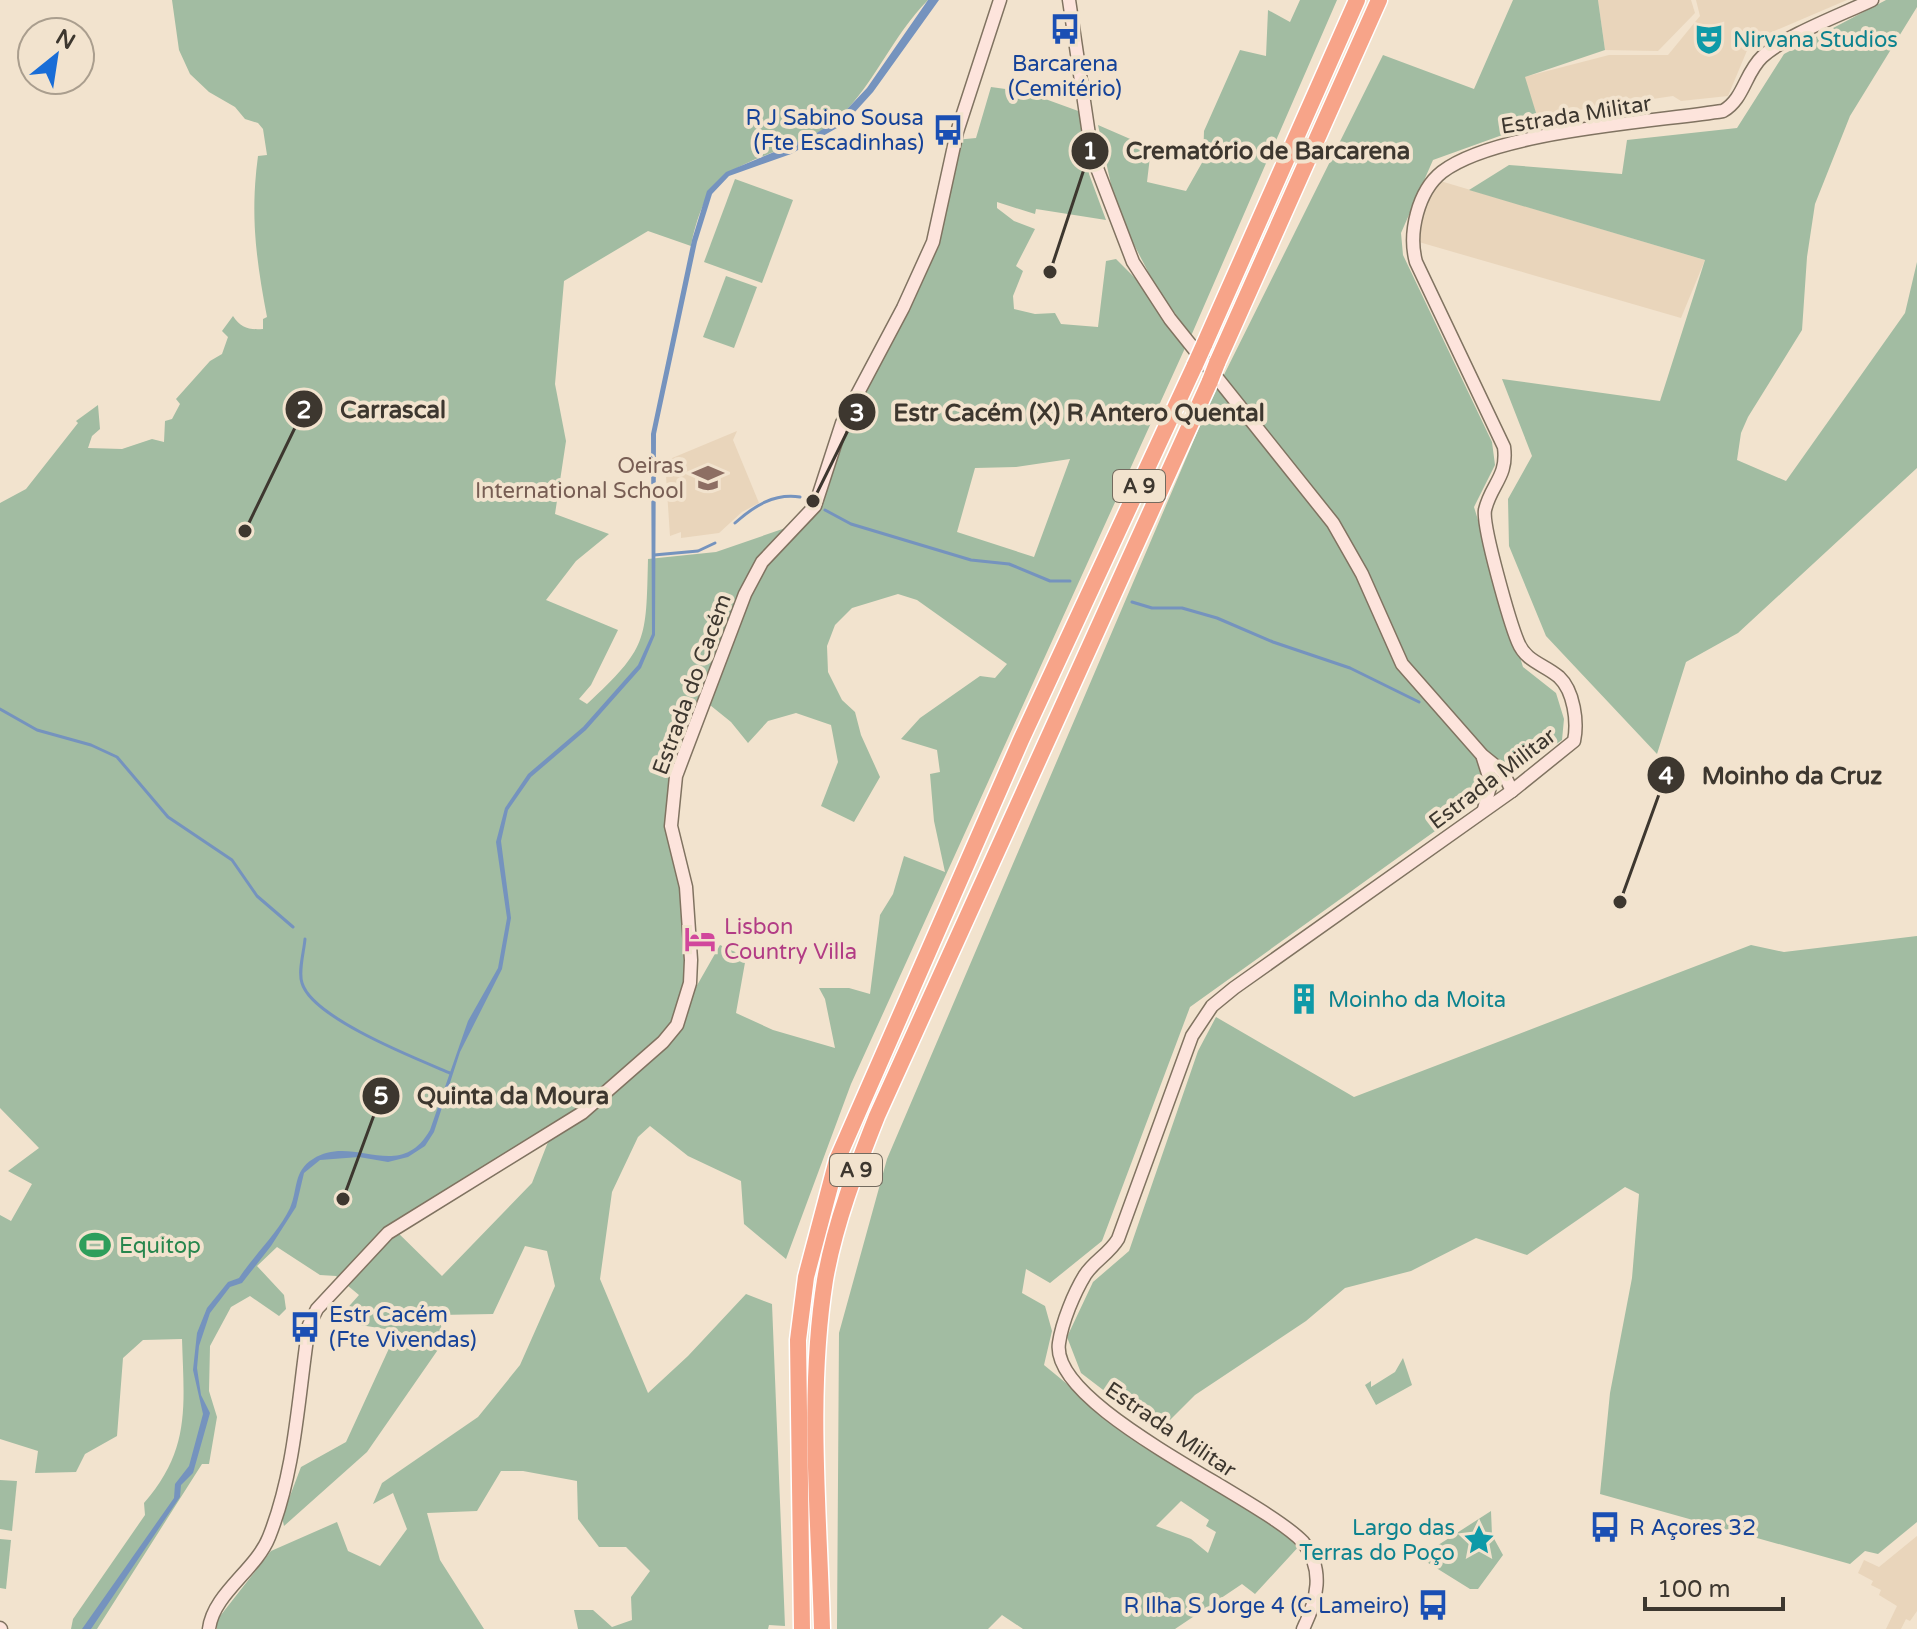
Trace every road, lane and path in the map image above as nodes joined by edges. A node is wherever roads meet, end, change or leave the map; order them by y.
1 (1000, 0) edge
2 (1069, 0) edge
3 (1357, 0) edge
4 (1379, 0) edge
5 (1872, 0) edge
6 (1489, 763) junction
7 (1539, 770) junction
8 (1512, 791) junction
9 (1483, 811) junction
10 (209, 1629) edge
11 (802, 1629) edge
12 (822, 1629) edge
13 (1303, 1629) edge

1 - 10 street, Estrada do Cacém
2 - 6 street
3 - 11 highway, A 9, bridge
4 - 12 highway, A 9, bridge
5 - 7 street, Estrada Militar
6 - 7 street
6 - 8 street
6 - 9 street
7 - 8 street, Estrada Militar
8 - 9 street, Estrada Militar
9 - 13 street, Estrada Militar

